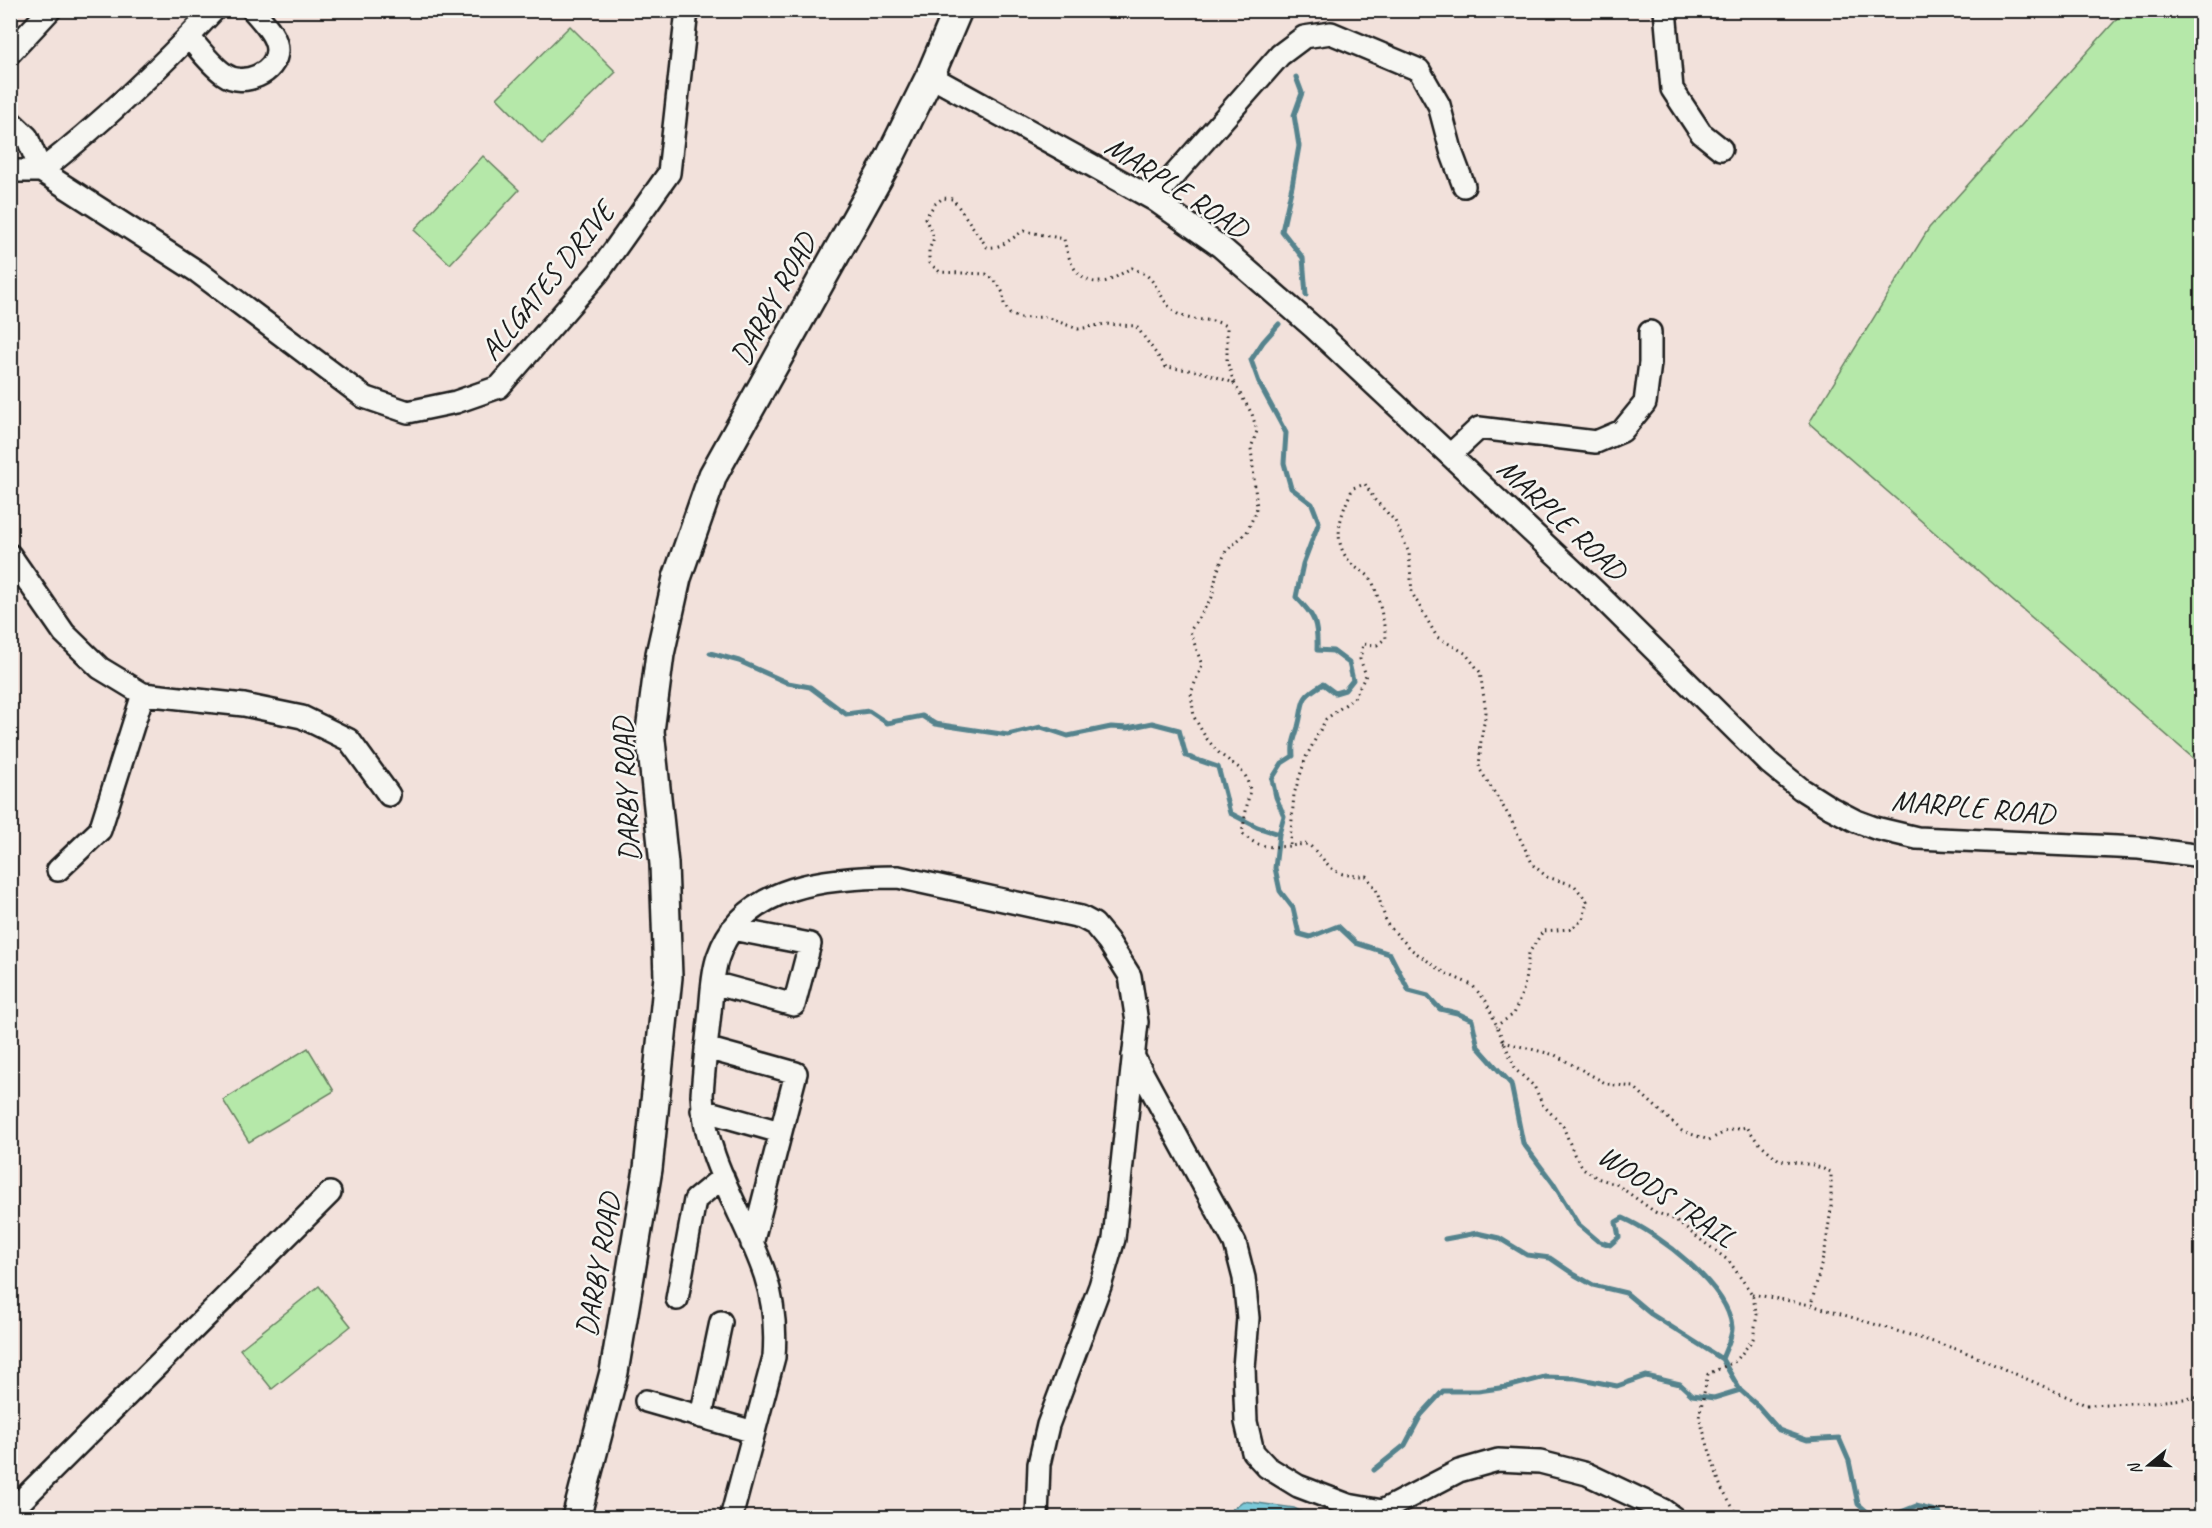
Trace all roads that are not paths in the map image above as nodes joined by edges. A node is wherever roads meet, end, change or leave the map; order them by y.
1 (50, 10) edge
2 (214, 10) edge
3 (253, 10) edge
4 (687, 10) edge
5 (958, 10) edge
6 (1665, 10) edge
7 (189, 37) junction
8 (10, 53) edge
9 (930, 76) junction
10 (10, 121) edge
11 (1721, 149) dead end
12 (10, 171) edge
13 (41, 171) junction
14 (1464, 186) dead end
15 (1153, 199) junction
16 (1650, 332) dead end
17 (1450, 454) junction
18 (10, 555) edge
19 (143, 694) junction
20 (389, 795) dead end
21 (2202, 856) edge
22 (58, 870) dead end
23 (732, 929) junction
24 (713, 983) junction
25 (706, 1048) junction
26 (1133, 1056) junction
27 (702, 1110) junction
28 (780, 1132) junction
29 (723, 1177) junction
30 (330, 1193) dead end
31 (752, 1245) junction
32 (677, 1299) dead end
33 (721, 1322) dead end
34 (646, 1401) dead end
35 (701, 1417) junction
36 (754, 1432) junction
37 (14, 1513) edge
38 (576, 1518) edge
39 (731, 1518) edge
40 (1037, 1518) edge
41 (1674, 1518) edge

1 - 8 street
2 - 7 street
3 - 7 street
4 - 13 street, ALLGATES DRIVE
5 - 9 main road, DARBY ROAD
6 - 11 street
7 - 13 street
9 - 15 street, MARPLE ROAD
9 - 38 main road, DARBY ROAD
10 - 13 street
12 - 13 street
14 - 15 street
15 - 17 street, MARPLE ROAD
16 - 17 street
17 - 21 street, MARPLE ROAD
18 - 19 street
19 - 20 street
19 - 22 street
23 - 24 street
23 - 24 street
23 - 26 street
24 - 25 street
25 - 27 street
25 - 28 street
26 - 40 street
26 - 41 street
27 - 28 street
27 - 29 street
28 - 31 street
29 - 31 street
29 - 32 street
30 - 37 street
31 - 36 street
33 - 35 street
34 - 35 street
35 - 36 street
36 - 39 street

